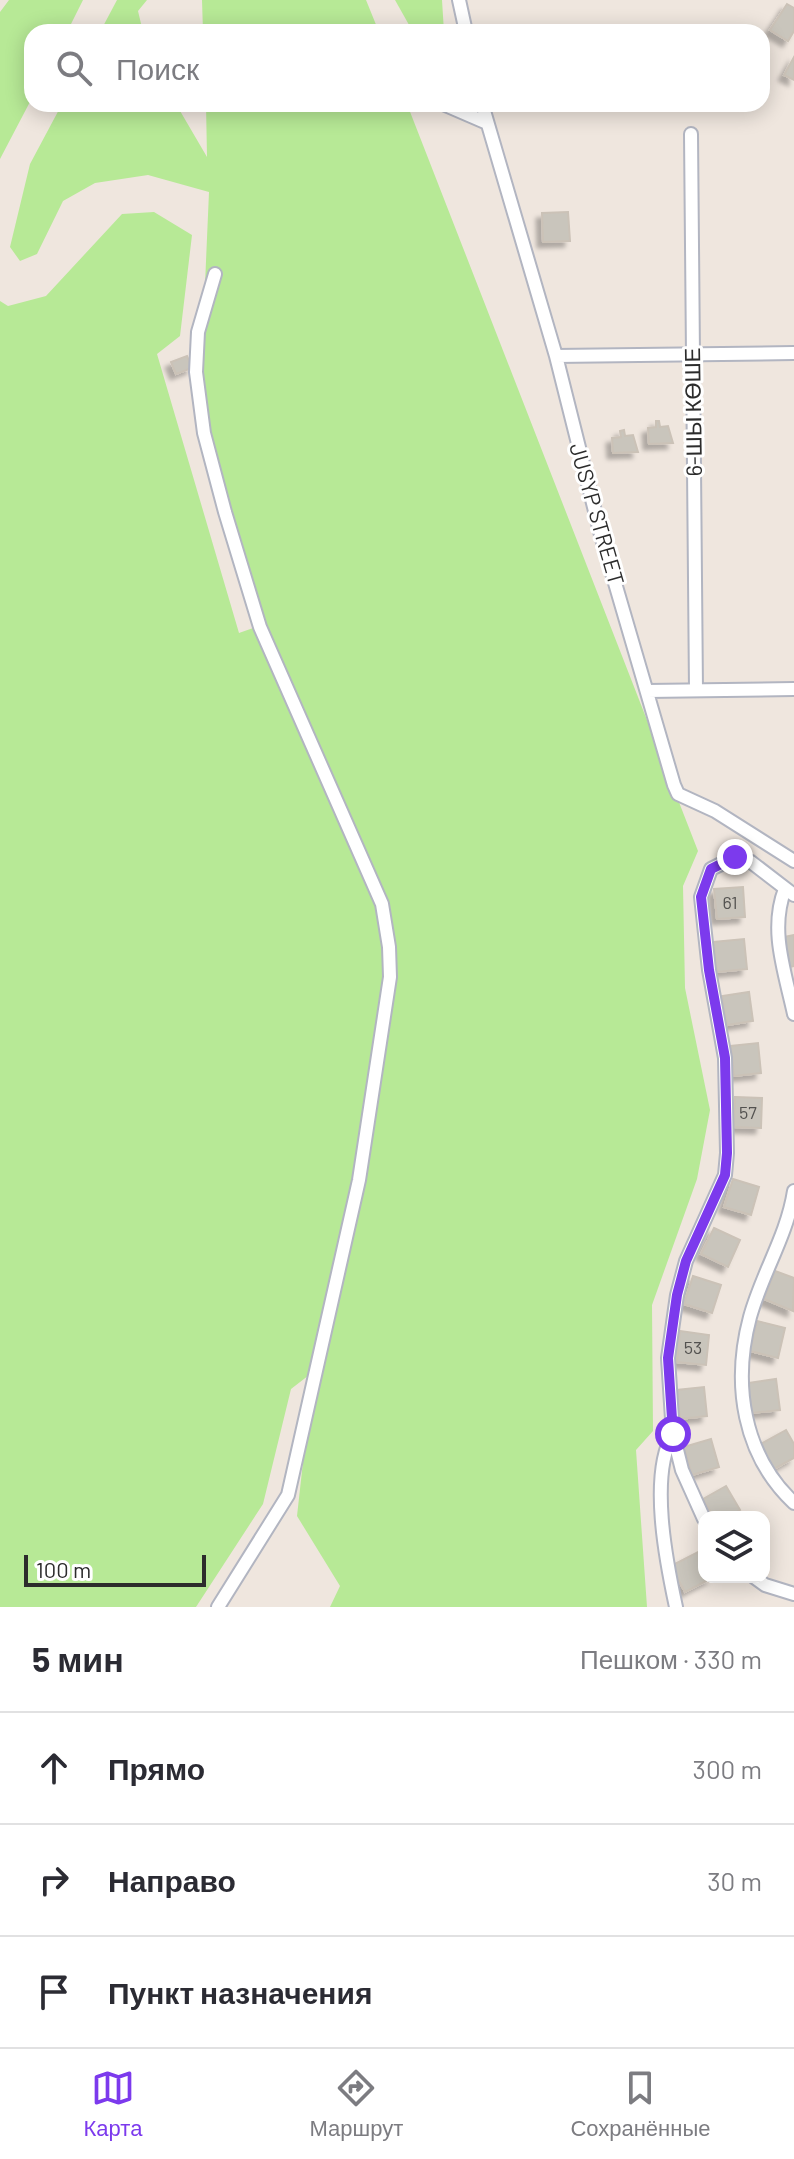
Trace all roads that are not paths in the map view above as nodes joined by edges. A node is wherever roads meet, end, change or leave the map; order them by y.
1 (459, 0) edge
2 (464, 24) edge
3 (462, 112) edge
4 (484, 112) edge
5 (487, 123) junction
6 (691, 134) dead end
7 (215, 274) dead end
8 (794, 353) edge
9 (692, 354) junction
10 (556, 356) junction
11 (794, 689) edge
12 (696, 690) junction
13 (647, 691) junction
14 (794, 861) edge
15 (790, 892) edge
16 (794, 1014) edge
17 (794, 1191) edge
18 (673, 1434) junction
19 (794, 1503) edge
20 (700, 1511) edge
21 (762, 1583) edge
22 (794, 1594) edge
23 (218, 1607) edge
24 (676, 1607) edge

1 - 2 street
3 - 5 street
4 - 5 street, JUSYP STREET
5 - 10 street, JUSYP STREET
6 - 9 street, 6-ШЫ КӨШЕ
7 - 23 street
8 - 9 street
9 - 10 street
9 - 12 street, 6-ШЫ КӨШЕ
10 - 13 street, JUSYP STREET
11 - 12 street
12 - 13 street
13 - 14 street, JUSYP STREET
15 - 16 street
15 - 18 street
17 - 19 street
18 - 20 street
18 - 24 street
21 - 22 street

